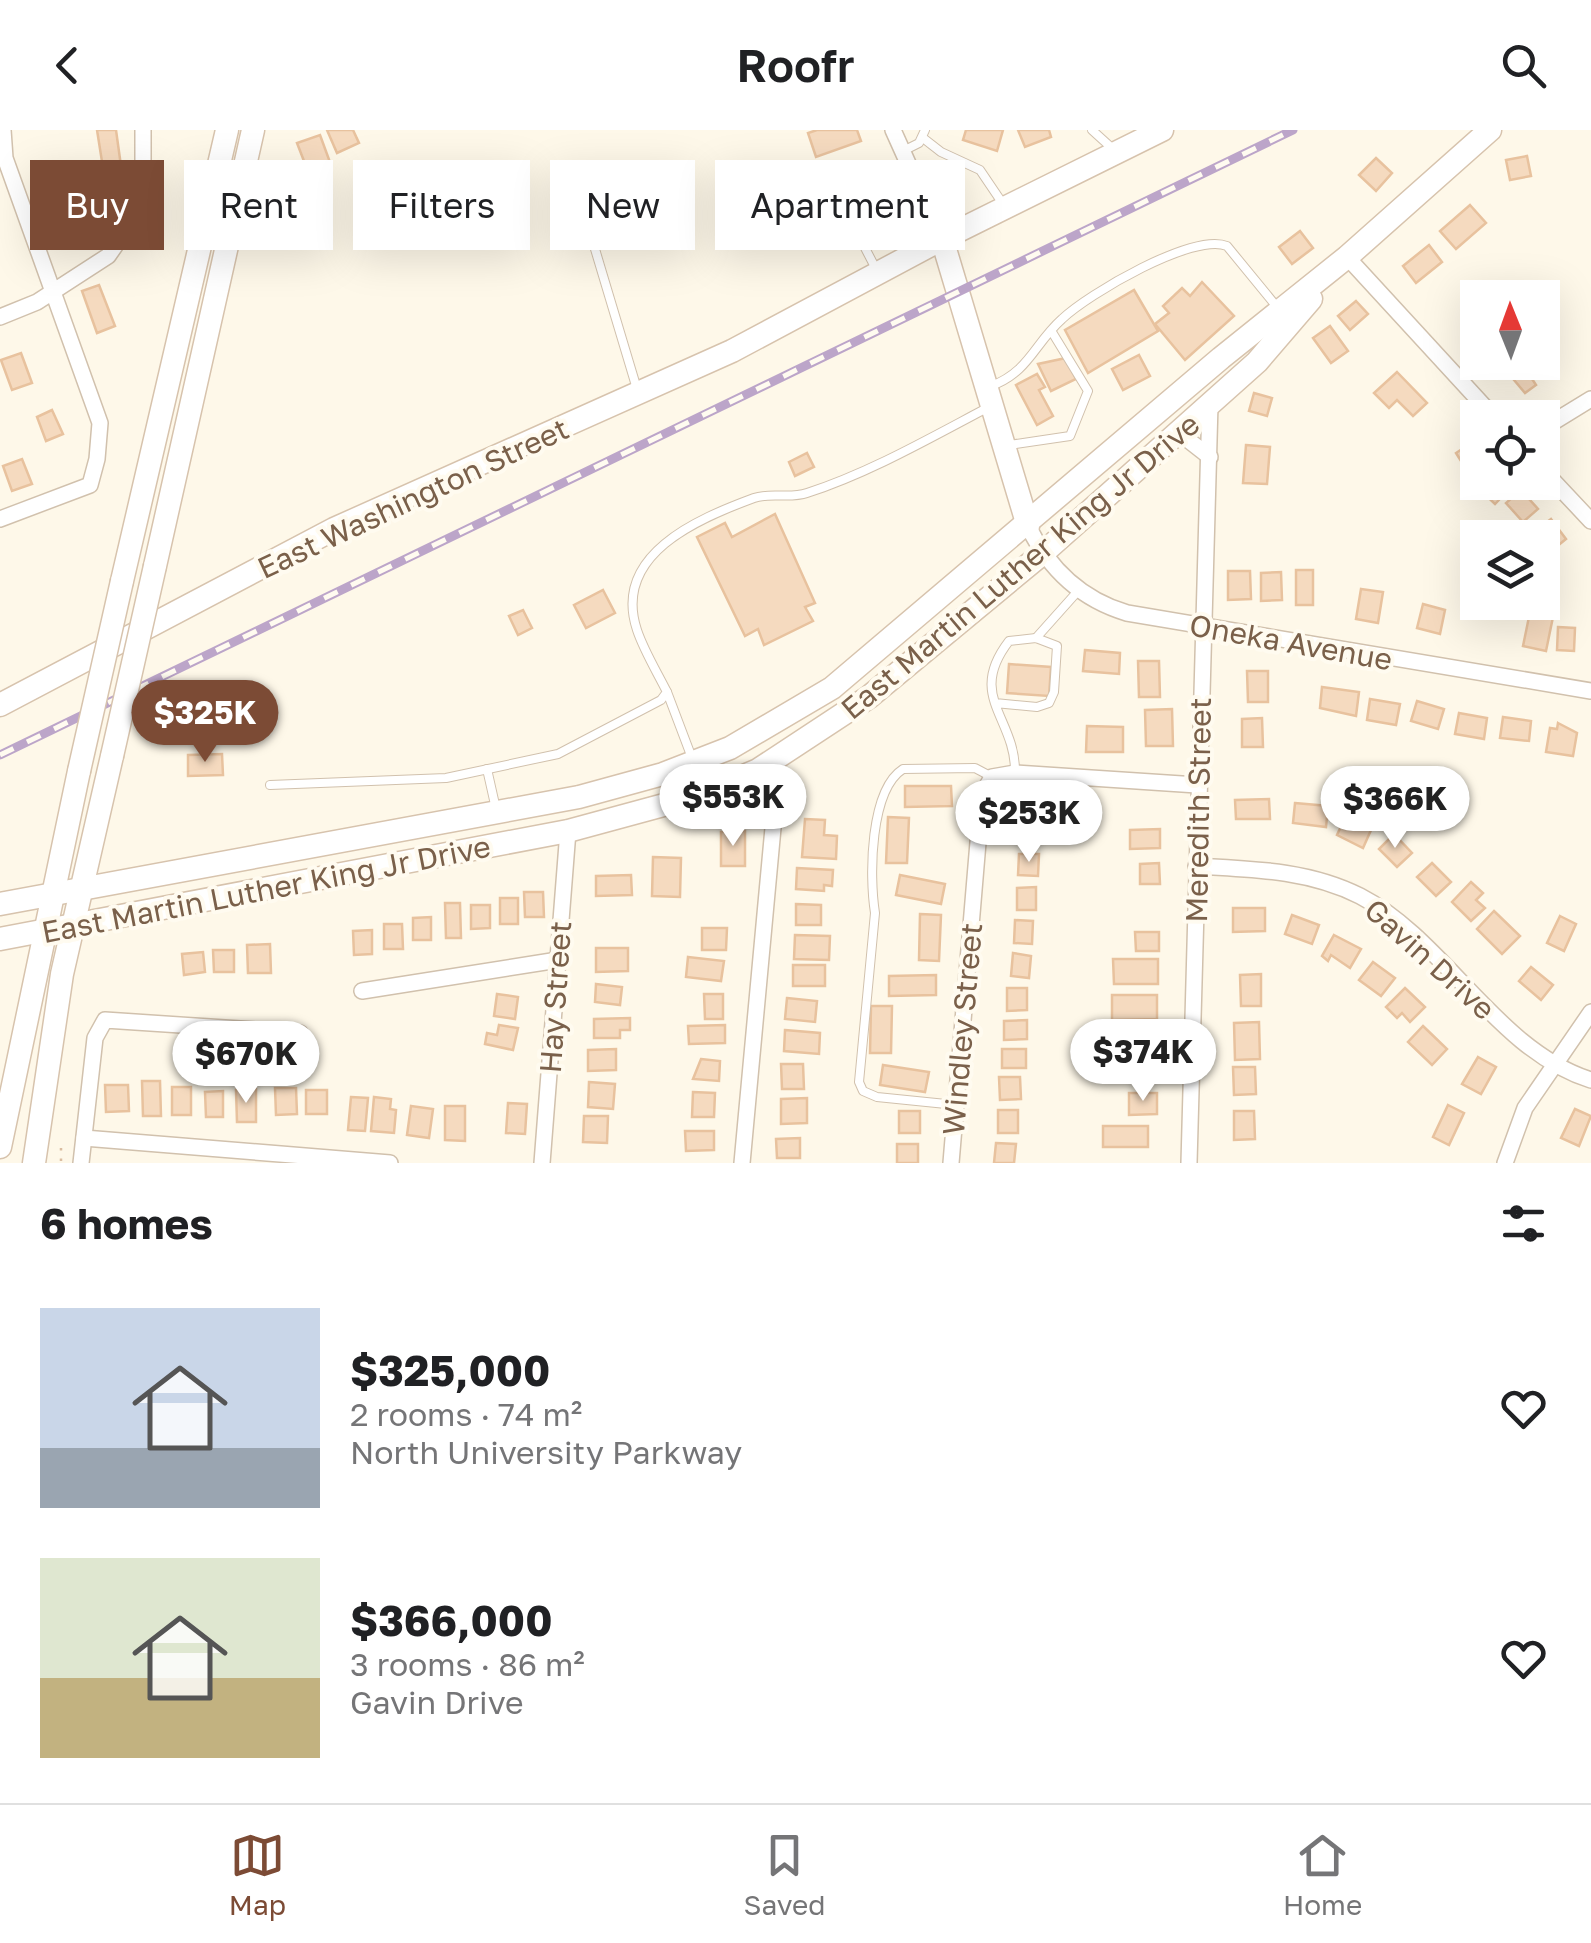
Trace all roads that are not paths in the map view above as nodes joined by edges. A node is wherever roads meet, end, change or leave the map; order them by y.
1 (3, 130) edge
2 (142, 130) edge
3 (226, 130) edge
4 (253, 130) edge
5 (893, 130) edge
6 (1092, 130) edge
7 (1162, 130) edge
8 (1490, 130) edge
9 (924, 134) edge
10 (903, 151) junction
11 (1117, 152) junction
12 (908, 160) edge
13 (1006, 207) junction
14 (965, 228) edge
15 (595, 250) edge
16 (866, 250) edge
17 (922, 250) edge
18 (945, 250) edge
19 (1347, 257) junction
20 (878, 274) junction
21 (50, 290) junction
22 (1280, 310) junction
23 (0, 317) edge
24 (1052, 332) junction
25 (638, 393) junction
26 (989, 397) junction
27 (1591, 399) edge
28 (1478, 400) edge
29 (1210, 404) junction
30 (1560, 419) edge
31 (1178, 432) junction
32 (1006, 446) junction
33 (1210, 457) junction
34 (1560, 488) edge
35 (0, 519) edge
36 (1591, 522) edge
37 (1028, 526) junction
38 (1043, 553) junction
39 (1078, 591) junction
40 (1203, 628) junction
41 (1036, 638) junction
42 (1591, 691) edge
43 (667, 692) junction
44 (994, 703) junction
45 (0, 704) edge
46 (694, 762) junction
47 (772, 762) junction
48 (487, 769) junction
49 (1015, 772) junction
50 (992, 777) junction
51 (270, 785) dead end
52 (1197, 785) junction
53 (497, 812) junction
54 (568, 831) junction
55 (1196, 866) junction
56 (82, 886) junction
57 (51, 892) junction
58 (0, 904) edge
59 (73, 926) junction
60 (42, 932) junction
61 (0, 939) edge
62 (558, 960) junction
63 (362, 991) dead end
64 (1591, 1012) edge
65 (300, 1033) dead end
66 (1557, 1063) junction
67 (1591, 1080) edge
68 (956, 1105) junction
69 (84, 1138) junction
70 (0, 1147) edge
71 (34, 1163) edge
72 (81, 1163) edge
73 (390, 1163) edge
74 (542, 1163) edge
75 (742, 1163) edge
76 (951, 1163) edge
77 (1189, 1163) edge
78 (1504, 1163) edge

1 - 21 street
2 - 21 street
3 - 57 main road, bridge
4 - 56 main road, bridge
5 - 10 street
6 - 11 lane
7 - 11 main road, East Washington Street
8 - 19 main road, East Martin Luther King Jr Drive
9 - 10 lane
9 - 13 lane
10 - 12 street
11 - 13 main road, East Washington Street
13 - 14 main road, East Washington Street
15 - 25 lane
16 - 20 lane
17 - 20 main road, East Washington Street
18 - 26 main road
19 - 22 main road, East Martin Luther King Jr Drive
19 - 28 street
19 - 29 main road, East Martin Luther King Jr Drive
20 - 25 main road, East Washington Street
21 - 23 street
21 - 35 street
22 - 24 lane
22 - 37 main road, East Martin Luther King Jr Drive
24 - 26 lane
24 - 32 lane
25 - 45 main road, East Washington Street
26 - 32 main road
26 - 43 lane
27 - 30 street
29 - 31 main road, East Martin Luther King Jr Drive
29 - 33 street, Meredith Street
31 - 33 street
31 - 38 main road, East Martin Luther King Jr Drive
32 - 37 main road
33 - 40 street, Meredith Street
34 - 36 street
37 - 38 street, Oneka Avenue
37 - 46 main road, East Martin Luther King Jr Drive
38 - 39 street, Oneka Avenue
38 - 47 main road, East Martin Luther King Jr Drive
39 - 40 street, Oneka Avenue
39 - 41 lane
40 - 42 street, Oneka Avenue
40 - 52 street, Meredith Street
41 - 44 lane
41 - 44 lane
43 - 46 lane
43 - 48 lane
44 - 49 lane
46 - 53 main road, East Martin Luther King Jr Drive
47 - 54 main road, East Martin Luther King Jr Drive
47 - 75 street
48 - 51 lane
48 - 53 lane
49 - 50 street
49 - 52 street
50 - 68 street, Windley Street
50 - 68 lane
52 - 55 street, Meredith Street
53 - 56 main road, East Martin Luther King Jr Drive
54 - 59 main road, East Martin Luther King Jr Drive
54 - 62 street, Hay Street
55 - 66 street, Gavin Drive
55 - 77 street, Meredith Street
56 - 57 main road, East Martin Luther King Jr Drive
56 - 59 main road
57 - 58 main road, East Martin Luther King Jr Drive
57 - 60 main road
59 - 60 main road, East Martin Luther King Jr Drive
59 - 71 main road
60 - 61 main road, East Martin Luther King Jr Drive
60 - 70 main road
62 - 63 street
62 - 74 street, Hay Street
64 - 66 street
65 - 69 street
66 - 67 street, Gavin Drive
66 - 78 street
68 - 76 street, Windley Street
69 - 72 street
69 - 73 street

